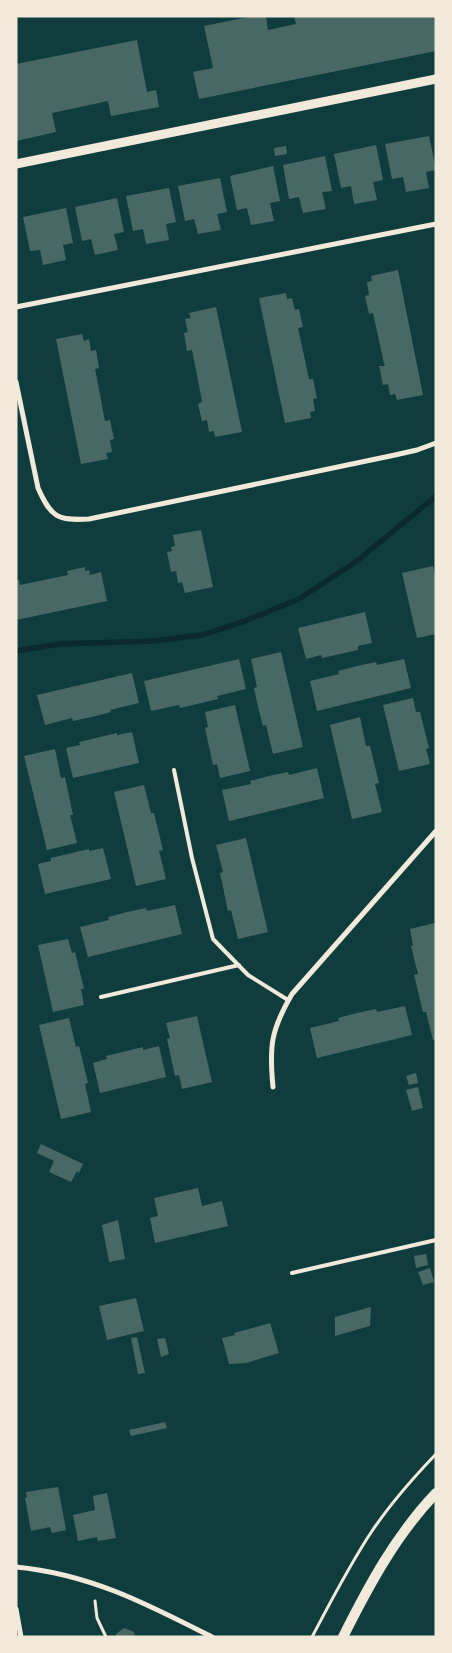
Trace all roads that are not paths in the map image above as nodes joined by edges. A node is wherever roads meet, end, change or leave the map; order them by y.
1 (436, 79) edge
2 (16, 164) edge
3 (436, 224) edge
4 (16, 307) edge
5 (16, 382) edge
6 (436, 443) edge
7 (174, 770) dead end
8 (436, 831) edge
9 (239, 965) junction
10 (101, 997) dead end
11 (288, 1000) junction
12 (273, 1087) dead end
13 (436, 1240) edge
14 (292, 1273) dead end
15 (436, 1493) edge
16 (16, 1567) edge
17 (16, 1609) edge
18 (21, 1637) edge
19 (212, 1637) edge
20 (343, 1637) edge

1 - 2 street
3 - 4 street
5 - 6 street
7 - 9 lane
8 - 11 street
9 - 10 lane
9 - 11 lane
11 - 12 street
13 - 14 lane
15 - 20 main road
16 - 19 street
17 - 18 street

